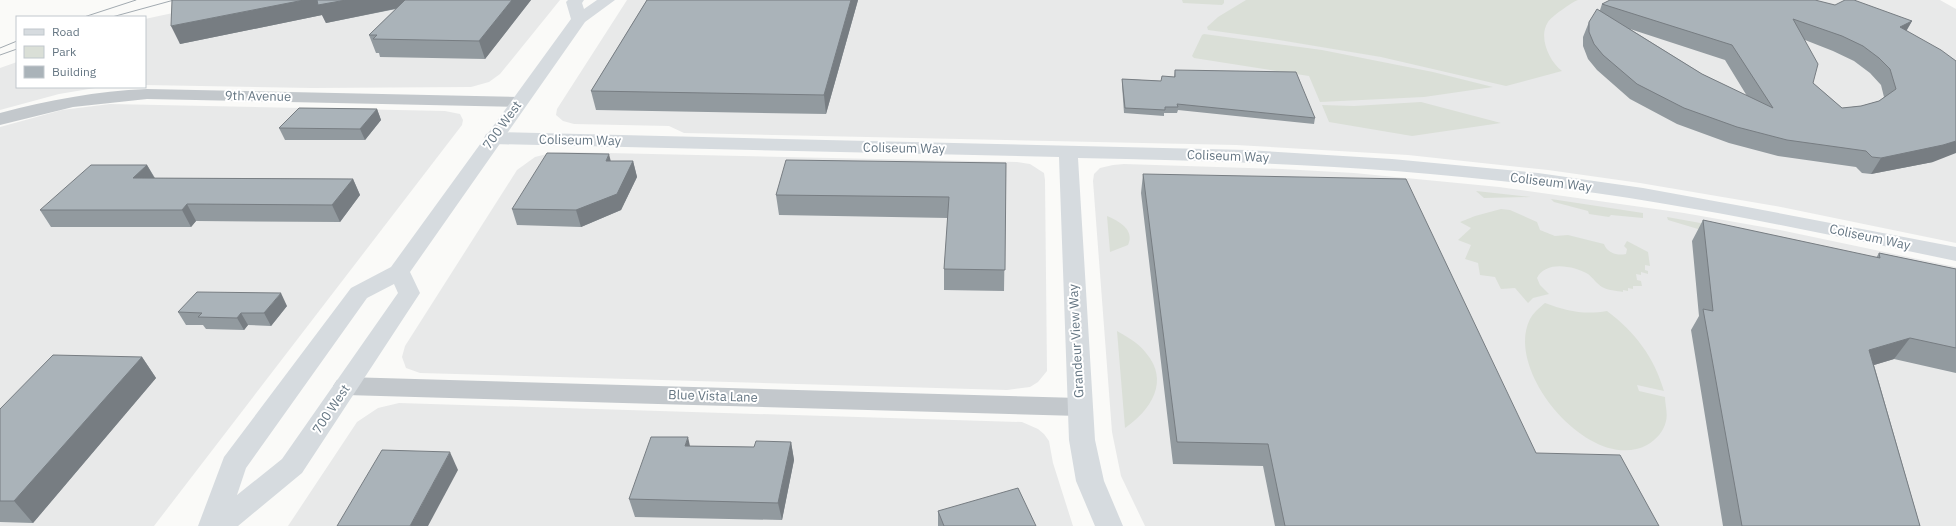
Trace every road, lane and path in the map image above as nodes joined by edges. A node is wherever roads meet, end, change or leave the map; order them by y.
1 (576, 0) edge
2 (607, 0) edge
3 (579, 19) junction
4 (520, 102) junction
5 (0, 119) edge
6 (493, 138) junction
7 (1068, 152) junction
8 (1956, 254) edge
9 (399, 272) junction
10 (346, 386) junction
11 (1079, 407) junction
12 (212, 526) edge
13 (218, 526) edge
14 (1110, 526) edge

1 - 3 street
2 - 3 street, 700 West
3 - 4 street, 700 West
4 - 5 street, 9th Avenue
4 - 6 street, 700 West
6 - 7 street, Coliseum Way
6 - 9 street, 700 West
7 - 8 street, Coliseum Way
7 - 11 street, Grandeur View Way
9 - 10 street, 700 West
9 - 12 street, 700 West
10 - 11 street, Blue Vista Lane
10 - 13 street, 700 West
11 - 14 street, Grandeur View Way

